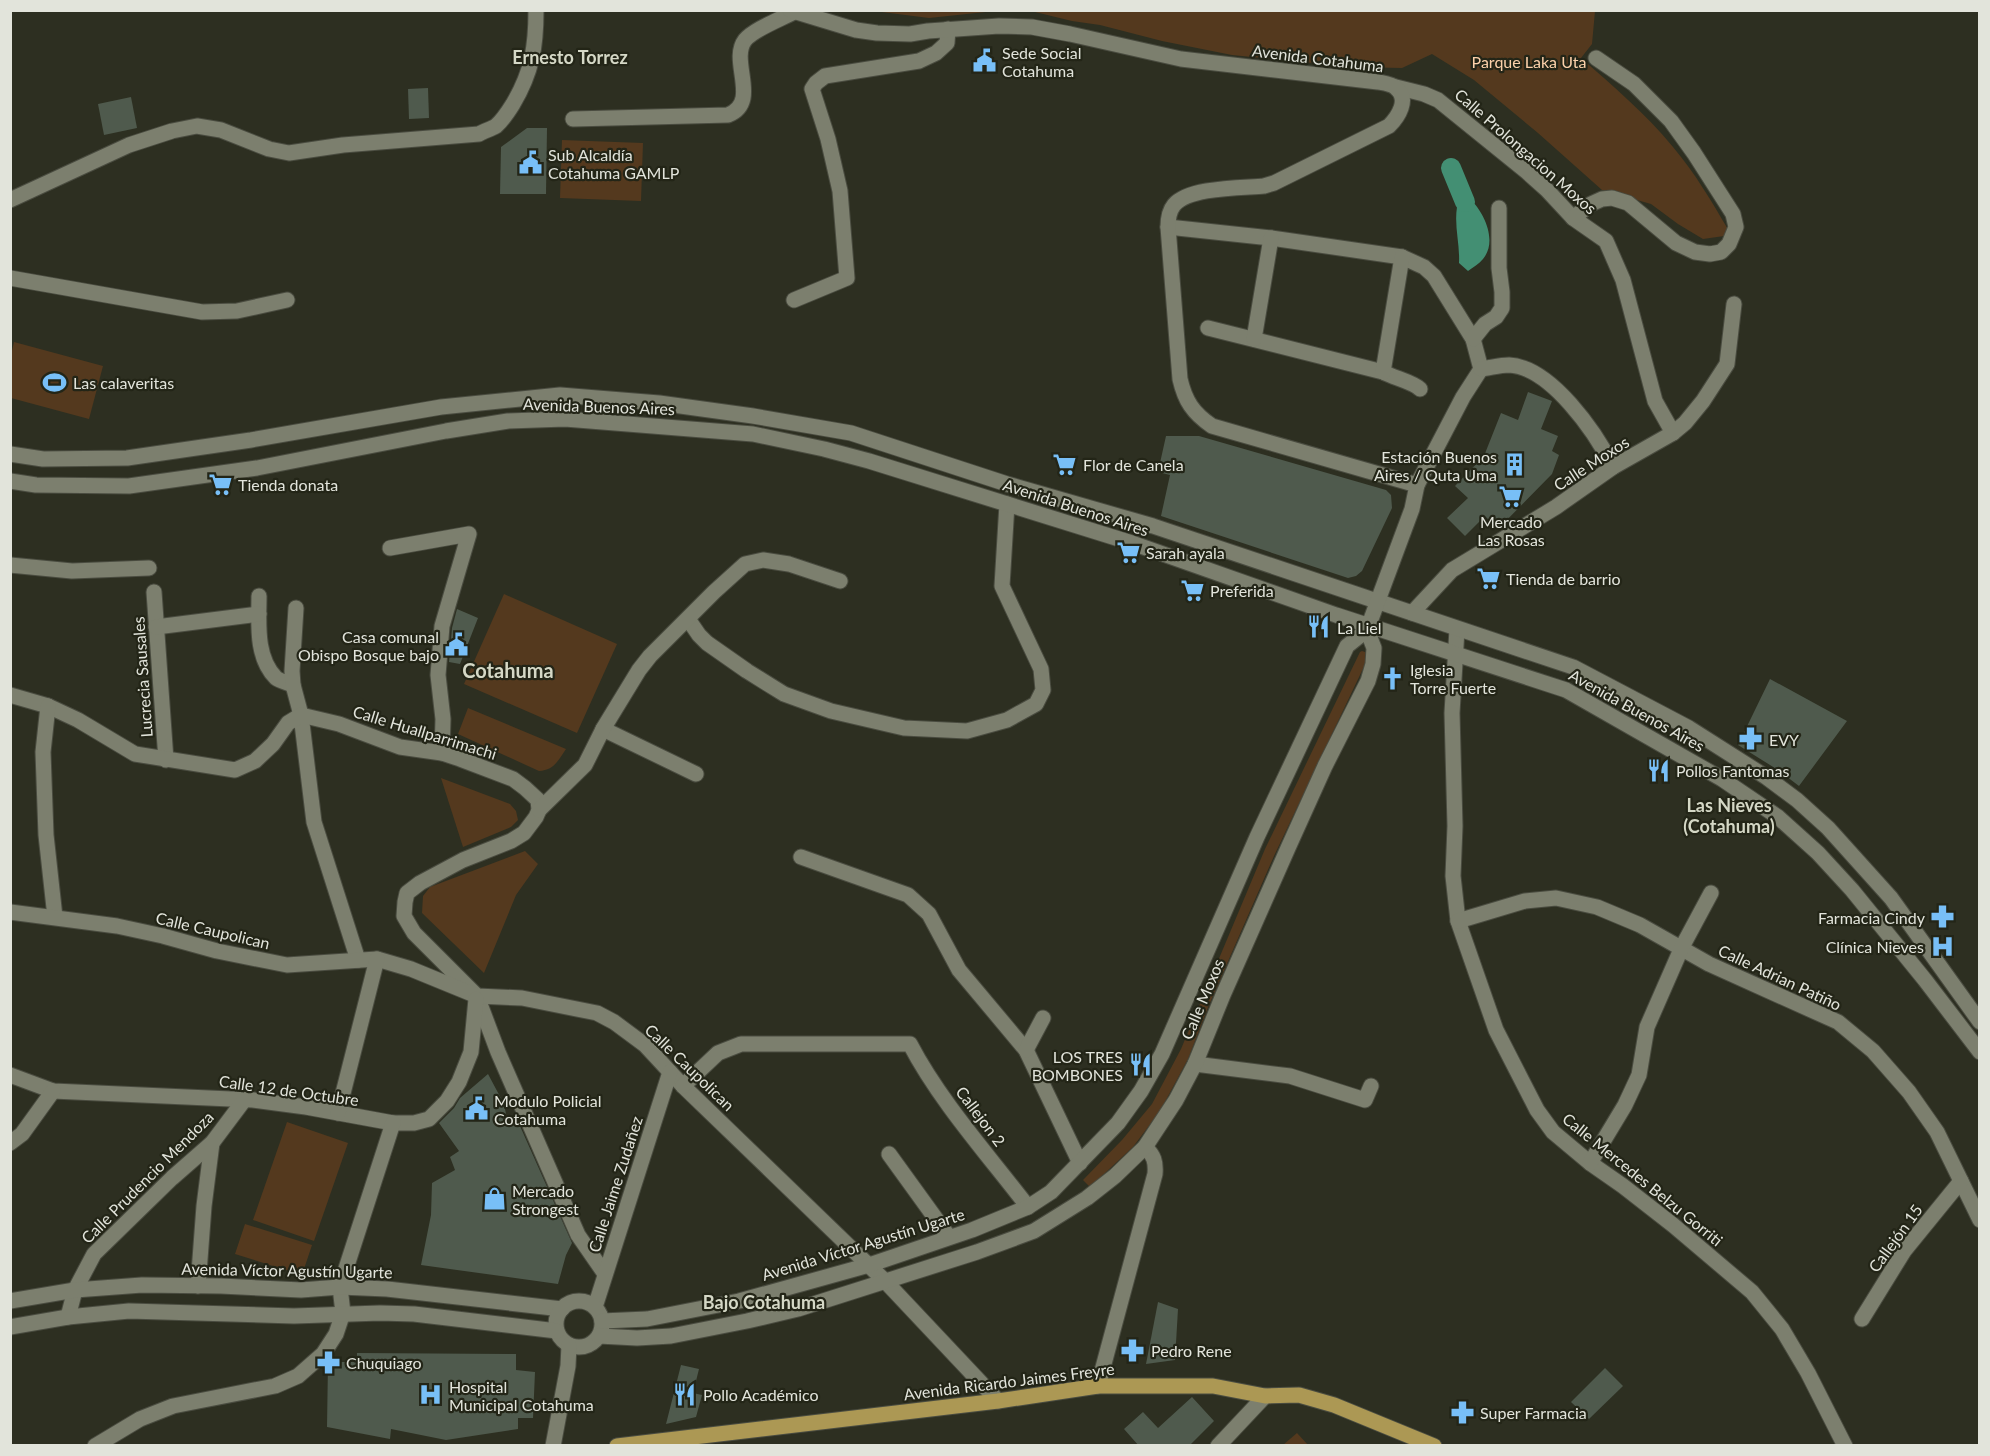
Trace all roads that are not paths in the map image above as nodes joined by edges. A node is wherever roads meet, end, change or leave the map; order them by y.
1 (536, 10) edge
2 (792, 11) edge
3 (948, 29) junction
4 (1596, 58) dead end
5 (1396, 87) junction
6 (573, 119) dead end
7 (10, 200) edge
8 (1498, 208) dead end
9 (1573, 218) junction
10 (1168, 226) junction
11 (1271, 238) junction
12 (1402, 257) junction
13 (10, 278) edge
14 (287, 300) dead end
15 (794, 300) dead end
16 (1734, 304) dead end
17 (1208, 328) dead end
18 (1254, 339) junction
19 (1473, 339) junction
20 (1481, 369) junction
21 (1383, 372) junction
22 (1420, 389) dead end
23 (1673, 433) junction
24 (10, 454) edge
25 (1613, 466) junction
26 (10, 481) edge
27 (1417, 485) junction
28 (1007, 504) junction
29 (390, 548) dead end
30 (10, 566) edge
31 (149, 568) dead end
32 (840, 581) dead end
33 (154, 592) dead end
34 (259, 596) dead end
35 (1378, 601) junction
36 (296, 608) dead end
37 (1412, 613) junction
38 (259, 614) junction
39 (687, 619) junction
40 (156, 627) junction
41 (1368, 628) junction
42 (1457, 629) junction
43 (1456, 655) junction
44 (293, 685) junction
45 (10, 695) edge
46 (48, 706) junction
47 (301, 715) junction
48 (603, 729) junction
49 (442, 753) junction
50 (166, 760) junction
51 (696, 774) dead end
52 (539, 810) junction
53 (801, 857) dead end
54 (1711, 893) dead end
55 (10, 912) edge
56 (55, 917) junction
57 (1458, 921) junction
58 (1682, 947) junction
59 (377, 959) junction
60 (358, 960) junction
61 (477, 996) junction
62 (1043, 1018) dead end
63 (1980, 1023) edge
64 (1026, 1050) junction
65 (1980, 1052) edge
66 (1195, 1064) junction
67 (670, 1072) junction
68 (10, 1075) edge
69 (683, 1086) junction
70 (1371, 1086) dead end
71 (53, 1091) junction
72 (245, 1099) junction
73 (338, 1113) junction
74 (393, 1123) junction
75 (10, 1143) edge
76 (212, 1143) junction
77 (1145, 1147) junction
78 (889, 1154) dead end
79 (1080, 1163) junction
80 (1590, 1163) junction
81 (1961, 1181) junction
82 (1028, 1208) junction
83 (1980, 1220) edge
84 (949, 1238) junction
85 (869, 1264) junction
86 (605, 1274) junction
87 (885, 1281) junction
88 (198, 1286) junction
89 (340, 1287) junction
90 (75, 1290) junction
91 (10, 1301) edge
92 (562, 1309) junction
93 (343, 1313) junction
94 (68, 1317) junction
95 (1862, 1319) dead end
96 (598, 1321) junction
97 (10, 1327) edge
98 (557, 1331) junction
99 (574, 1346) junction
100 (1098, 1386) junction
101 (1265, 1396) junction
102 (998, 1401) junction
103 (94, 1446) edge
104 (553, 1446) edge
105 (616, 1446) edge
106 (1218, 1446) edge
107 (1434, 1446) edge
108 (1845, 1446) edge

1 - 7 street
2 - 3 street, Avenida Cotahuma
2 - 6 street
3 - 5 street, Avenida Cotahuma
3 - 15 street
4 - 9 street
5 - 9 street, Calle Prolongacion Moxos
5 - 10 street, Avenida Cotahuma
8 - 19 street
9 - 23 street, Calle Prolongacion Moxos
10 - 11 street
10 - 27 street, Avenida Cotahuma
11 - 12 street
11 - 18 street
12 - 19 street
12 - 21 street
13 - 14 street
16 - 23 street, Calle Moxos
17 - 18 street
18 - 21 street
19 - 20 street
20 - 25 street
20 - 27 street
21 - 22 street
23 - 25 street, Calle Moxos
24 - 35 street, Avenida Buenos Aires
25 - 37 street, Calle Moxos
26 - 28 street, Avenida Buenos Aires
27 - 35 street
28 - 39 street
28 - 41 street, Avenida Buenos Aires
29 - 49 street
30 - 31 street
32 - 39 street
33 - 40 street, Lucrecia Sausales
34 - 38 street
35 - 37 street, Avenida Buenos Aires
35 - 41 street, Calle Moxos
36 - 44 street
37 - 42 street, Avenida Buenos Aires
38 - 40 street
38 - 44 street
39 - 48 street
40 - 50 street, Lucrecia Sausales
41 - 43 street, Avenida Buenos Aires
41 - 66 street, Calle Moxos
41 - 79 street, Calle Moxos
42 - 43 street, Calle Mercedes Belzu Gorriti
42 - 63 street, Avenida Buenos Aires
43 - 57 street, Calle Mercedes Belzu Gorriti
43 - 65 street, Avenida Buenos Aires
44 - 47 street
45 - 46 street
46 - 50 street
46 - 56 street
47 - 49 street, Calle Huallparrimachi
47 - 50 street
47 - 60 street
48 - 51 street
48 - 52 street
49 - 52 street, Calle Huallparrimachi
52 - 61 street
53 - 64 street
54 - 58 street
55 - 56 street, Calle Caupolican
56 - 60 street, Calle Caupolican
57 - 58 street, Calle Adrian Patiño
57 - 80 street, Calle Mercedes Belzu Gorriti
58 - 80 street
58 - 81 street, Calle Adrian Patiño
59 - 60 street, Calle Caupolican
59 - 61 street, Calle Caupolican
59 - 73 street
61 - 67 street, Calle Caupolican
61 - 74 street, Calle 12 de Octubre
61 - 86 street
62 - 64 street
64 - 79 street
66 - 70 street
66 - 77 street, Calle Moxos
67 - 69 street, Calle Caupolican
67 - 86 street, Calle Jaime Zudañez
68 - 71 street, Calle 12 de Octubre
69 - 82 street, Callejon 2
69 - 85 street, Calle Caupolican
71 - 72 street, Calle 12 de Octubre
71 - 75 street
72 - 73 street, Calle 12 de Octubre
72 - 76 street, Calle Prudencio Mendoza
73 - 74 street, Calle 12 de Octubre
74 - 89 street
76 - 88 street
76 - 90 street, Calle Prudencio Mendoza
77 - 87 street
77 - 100 street
78 - 84 street
79 - 82 street, Avenida Víctor Agustín Ugarte
80 - 108 street, Calle Mercedes Belzu Gorriti
81 - 83 street, Calle Adrian Patiño
81 - 95 street, Callejón 15
82 - 84 street, Avenida Víctor Agustín Ugarte
84 - 85 street, Avenida Víctor Agustín Ugarte
85 - 87 street, Calle Caupolican
85 - 96 street, Avenida Víctor Agustín Ugarte
86 - 96 street, Calle Jaime Zudañez
87 - 96 street
87 - 102 street, Calle Caupolican
88 - 89 street, Avenida Víctor Agustín Ugarte
88 - 90 street, Avenida Víctor Agustín Ugarte
89 - 92 street, Avenida Víctor Agustín Ugarte
89 - 93 street
90 - 91 street, Avenida Víctor Agustín Ugarte
90 - 94 street, Calle Prudencio Mendoza
92 - 96 street
92 - 98 street
93 - 94 street
93 - 98 street
93 - 103 street
94 - 97 street
96 - 99 street
98 - 99 street
99 - 104 street
100 - 101 main road, Avenida Ricardo Jaimes Freyre
100 - 102 main road, Avenida Ricardo Jaimes Freyre
101 - 106 street
101 - 107 main road, Avenida Ricardo Jaimes Freyre
102 - 105 main road, Avenida Ricardo Jaimes Freyre

